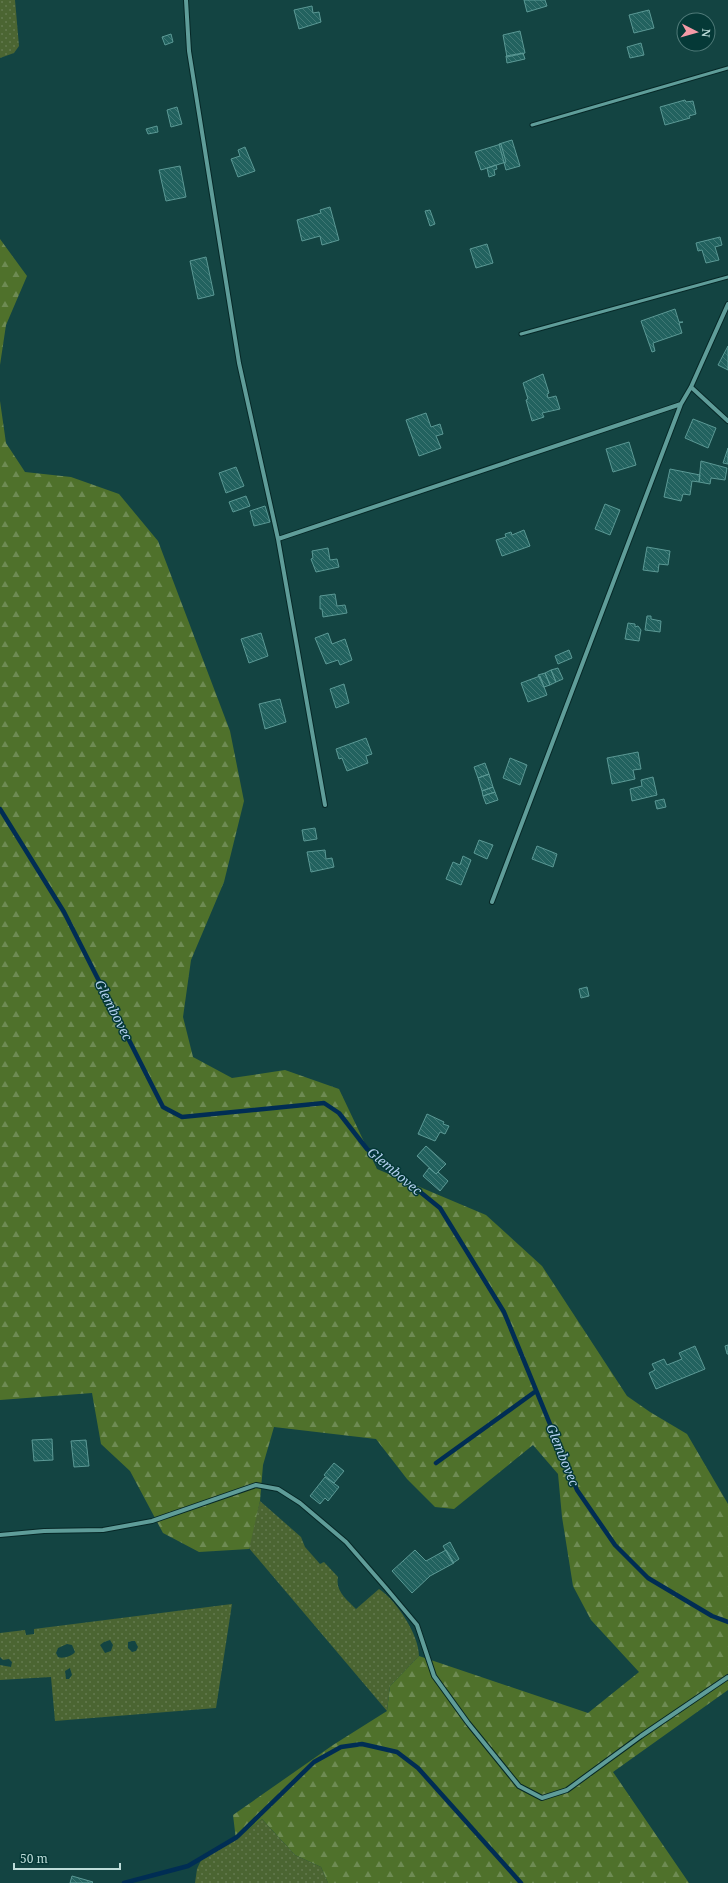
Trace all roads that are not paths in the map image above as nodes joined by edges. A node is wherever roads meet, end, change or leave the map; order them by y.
1 (186, 0) edge
2 (728, 68) edge
3 (532, 125) dead end
4 (728, 277) edge
5 (728, 304) edge
6 (521, 334) dead end
7 (691, 387) junction
8 (681, 404) junction
9 (728, 421) edge
10 (278, 539) junction
11 (325, 805) dead end
12 (492, 902) dead end
13 (0, 1535) edge
14 (728, 1677) edge

1 - 10 street
2 - 3 lane
4 - 6 lane
5 - 7 street
7 - 8 street
7 - 9 street
8 - 10 street
8 - 12 street
10 - 11 street
13 - 14 street

